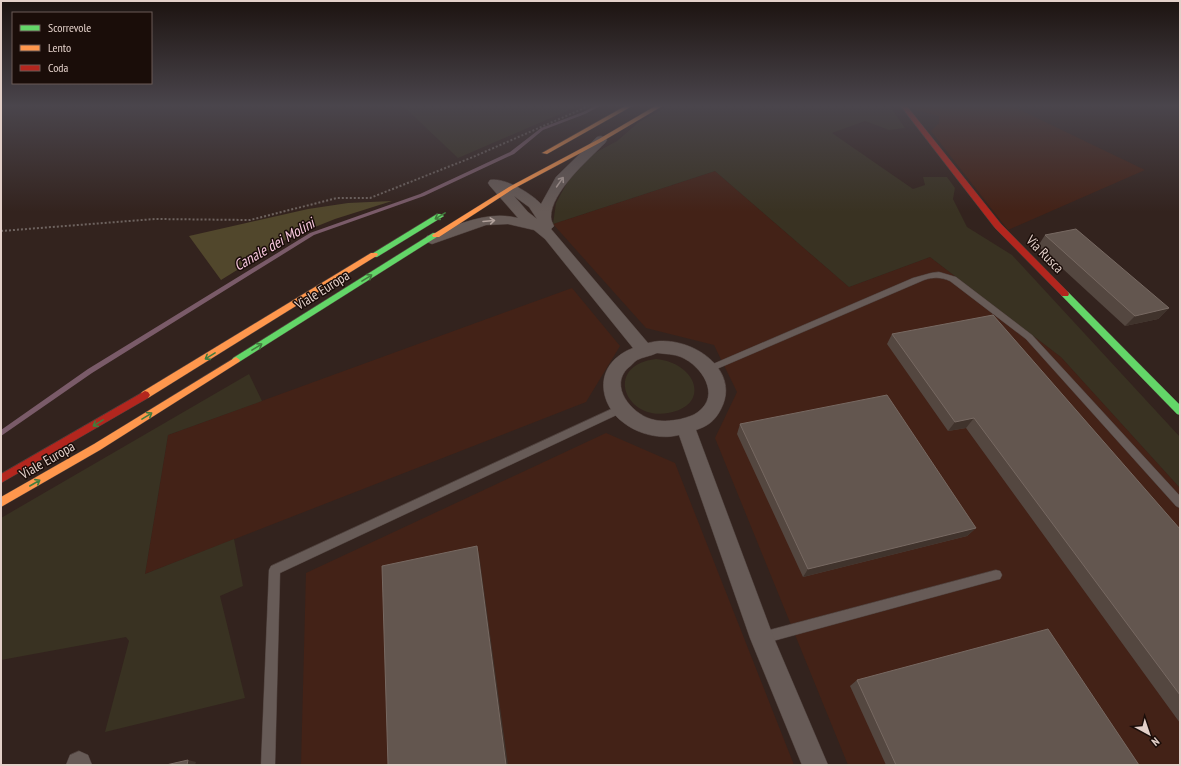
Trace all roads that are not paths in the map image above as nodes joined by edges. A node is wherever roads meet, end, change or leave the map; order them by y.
1 (568, 141) edge
2 (599, 141) edge
3 (600, 141) edge
4 (931, 141) edge
5 (538, 158) dead end
6 (501, 186) junction
7 (448, 211) dead end
8 (541, 222) junction
9 (426, 242) junction
10 (643, 349) junction
11 (709, 369) junction
12 (620, 410) junction
13 (1180, 411) edge
14 (686, 428) junction
15 (1, 479) edge
16 (1, 502) edge
17 (1180, 503) edge
18 (996, 575) dead end
19 (762, 638) junction
20 (268, 765) edge
21 (815, 765) edge

1 - 5 street
2 - 6 street, Viale Europa
8 -> 3 street
4 - 13 street, Via Rusca
6 - 8 street
6 - 9 street, Viale Europa
7 -> 15 street, Viale Europa
9 -> 8 street
8 - 10 street
16 -> 9 street, Viale Europa
10 - 11 street
10 - 12 street
11 - 14 street
11 - 17 lane
12 - 14 street
12 - 20 lane
14 - 19 street
18 - 19 lane
19 - 21 street

